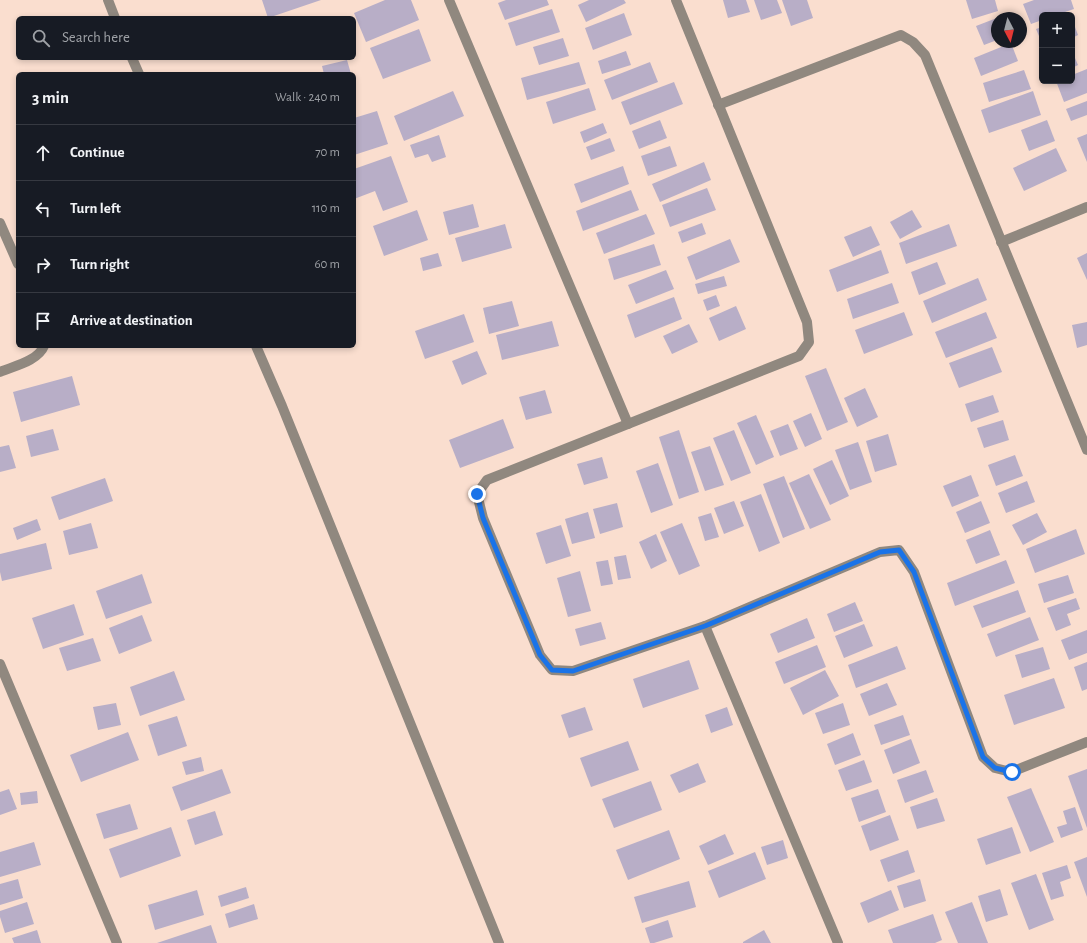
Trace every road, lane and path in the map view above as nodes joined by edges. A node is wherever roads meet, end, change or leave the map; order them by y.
1 (108, 0) edge
2 (449, 0) edge
3 (676, 0) edge
4 (114, 16) edge
5 (133, 60) edge
6 (138, 72) edge
7 (718, 105) junction
8 (1087, 206) edge
9 (0, 223) edge
10 (1001, 242) junction
11 (16, 259) edge
12 (43, 348) edge
13 (257, 348) edge
14 (0, 372) edge
15 (628, 424) junction
16 (1087, 450) edge
17 (705, 626) junction
18 (0, 664) edge
19 (1087, 742) edge
20 (117, 943) edge
21 (499, 943) edge
22 (838, 943) edge

1 - 4 street
2 - 15 street
3 - 7 street
5 - 6 street
7 - 10 street
7 - 15 street
8 - 10 street
9 - 11 street
10 - 16 street
12 - 14 street
13 - 21 street
15 - 17 street
17 - 19 street
17 - 22 street
18 - 20 street

